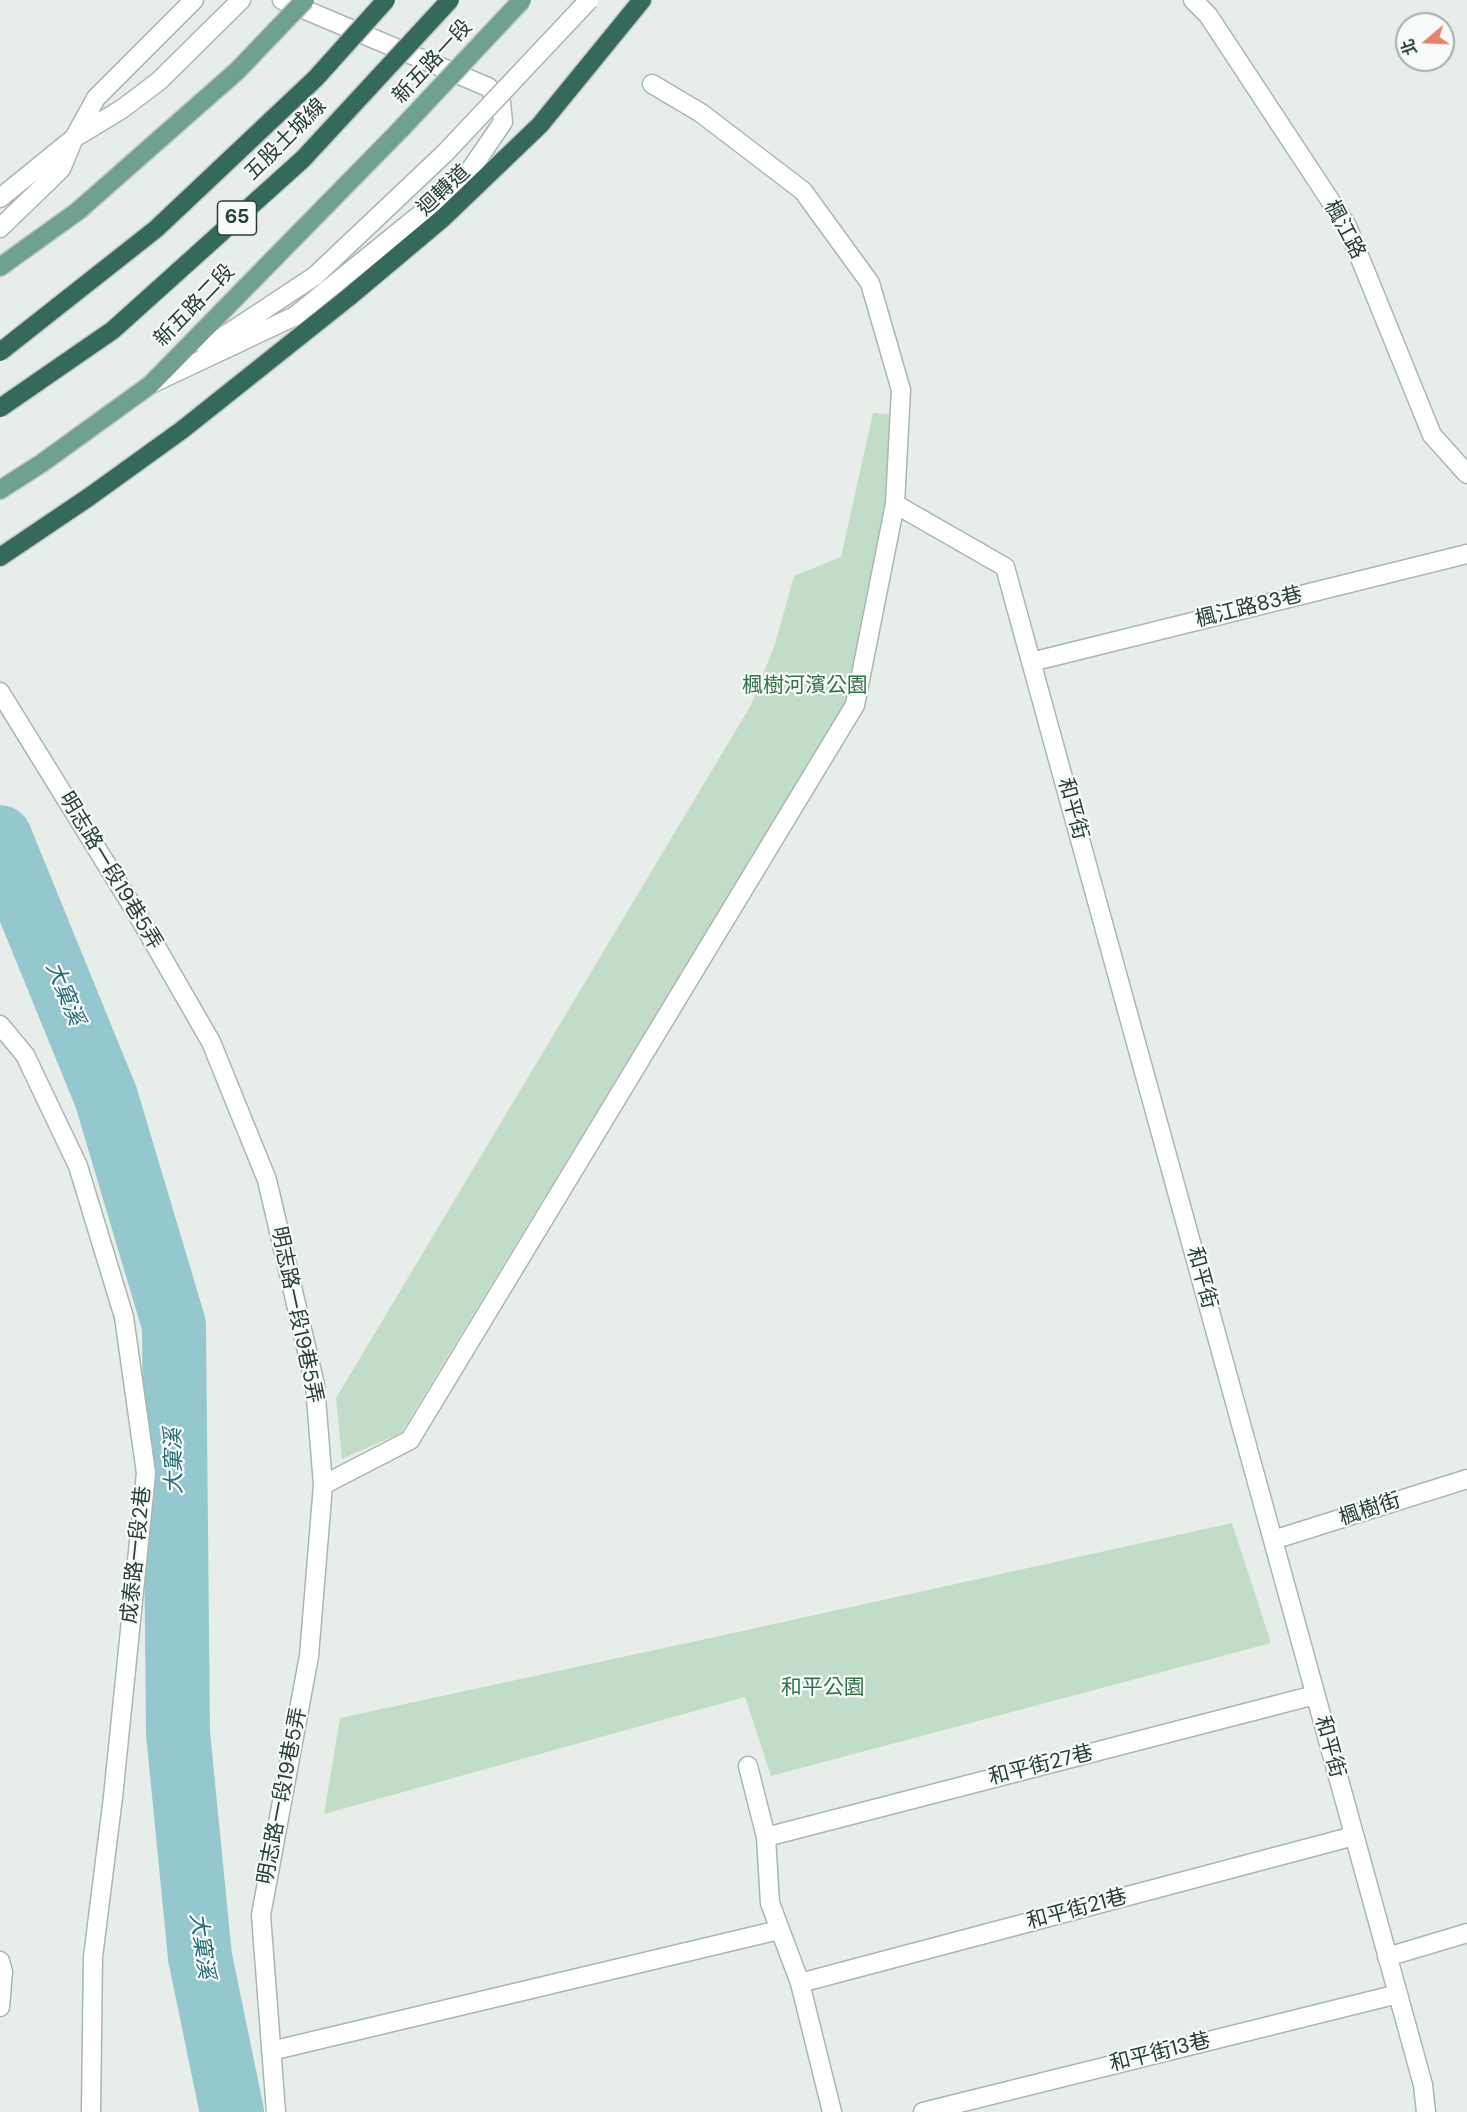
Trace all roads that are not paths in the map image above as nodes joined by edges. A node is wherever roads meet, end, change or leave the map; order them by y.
1 (194, 0) edge
2 (241, 0) edge
3 (282, 0) edge
4 (305, 0) edge
5 (386, 0) edge
6 (450, 0) edge
7 (522, 0) edge
8 (589, 0) edge
9 (642, 0) edge
10 (1193, 0) edge
11 (652, 84) dead end
12 (401, 129) joint
13 (74, 138) junction
14 (0, 198) edge
15 (0, 228) edge
16 (0, 267) edge
17 (0, 352) edge
18 (150, 385) junction
19 (0, 408) edge
20 (1467, 474) edge
21 (0, 489) edge
22 (895, 504) junction
23 (1467, 554) edge
24 (0, 557) edge
25 (1031, 662) junction
26 (0, 692) edge
27 (0, 1025) edge
28 (1467, 1479) edge
29 (323, 1485) junction
30 (1273, 1540) junction
31 (1315, 1695) junction
32 (748, 1766) dead end
33 (1354, 1836) junction
34 (766, 1837) junction
35 (779, 1930) junction
36 (1467, 1933) edge
37 (1388, 1956) junction
38 (0, 1961) edge
39 (800, 1983) junction
40 (1398, 1994) junction
41 (0, 2007) edge
42 (271, 2051) junction
43 (91, 2112) edge
44 (276, 2112) edge
45 (832, 2112) edge
46 (923, 2112) edge
47 (1426, 2112) edge

1 - 13 street
2 - 13 street
3 - 18 street, 迴轉道
4 - 16 main road, bridge
5 - 17 highway, 五股土城線 / 65, bridge
6 - 19 highway, 五股土城線 / 65, bridge
7 - 12 main road, 新五路一段, bridge
8 - 18 street, bridge
9 - 24 highway
10 - 20 street, 楓江路
11 - 22 street
12 - 18 main road, 新五路二段
13 - 14 street
13 - 15 street
18 - 21 main road, 新五路二段
22 - 25 street, 和平街
22 - 29 street
23 - 25 street, 楓江路83巷
25 - 30 street, 和平街
26 - 29 street, 明志路一段19巷5弄
27 - 43 street, 成泰路一段2巷
28 - 30 street, 楓樹街
29 - 42 street, 明志路一段19巷5弄
30 - 31 street, 和平街
31 - 33 street, 和平街
31 - 34 street, 和平街27巷
32 - 34 street
33 - 37 street, 和平街
33 - 39 street, 和平街21巷
34 - 35 street
35 - 39 street
35 - 42 street
36 - 37 street
37 - 40 street, 和平街
38 - 41 street
39 - 45 street
40 - 46 street, 和平街13巷
40 - 47 street, 和平街
42 - 44 street, 明志路一段19巷5弄

